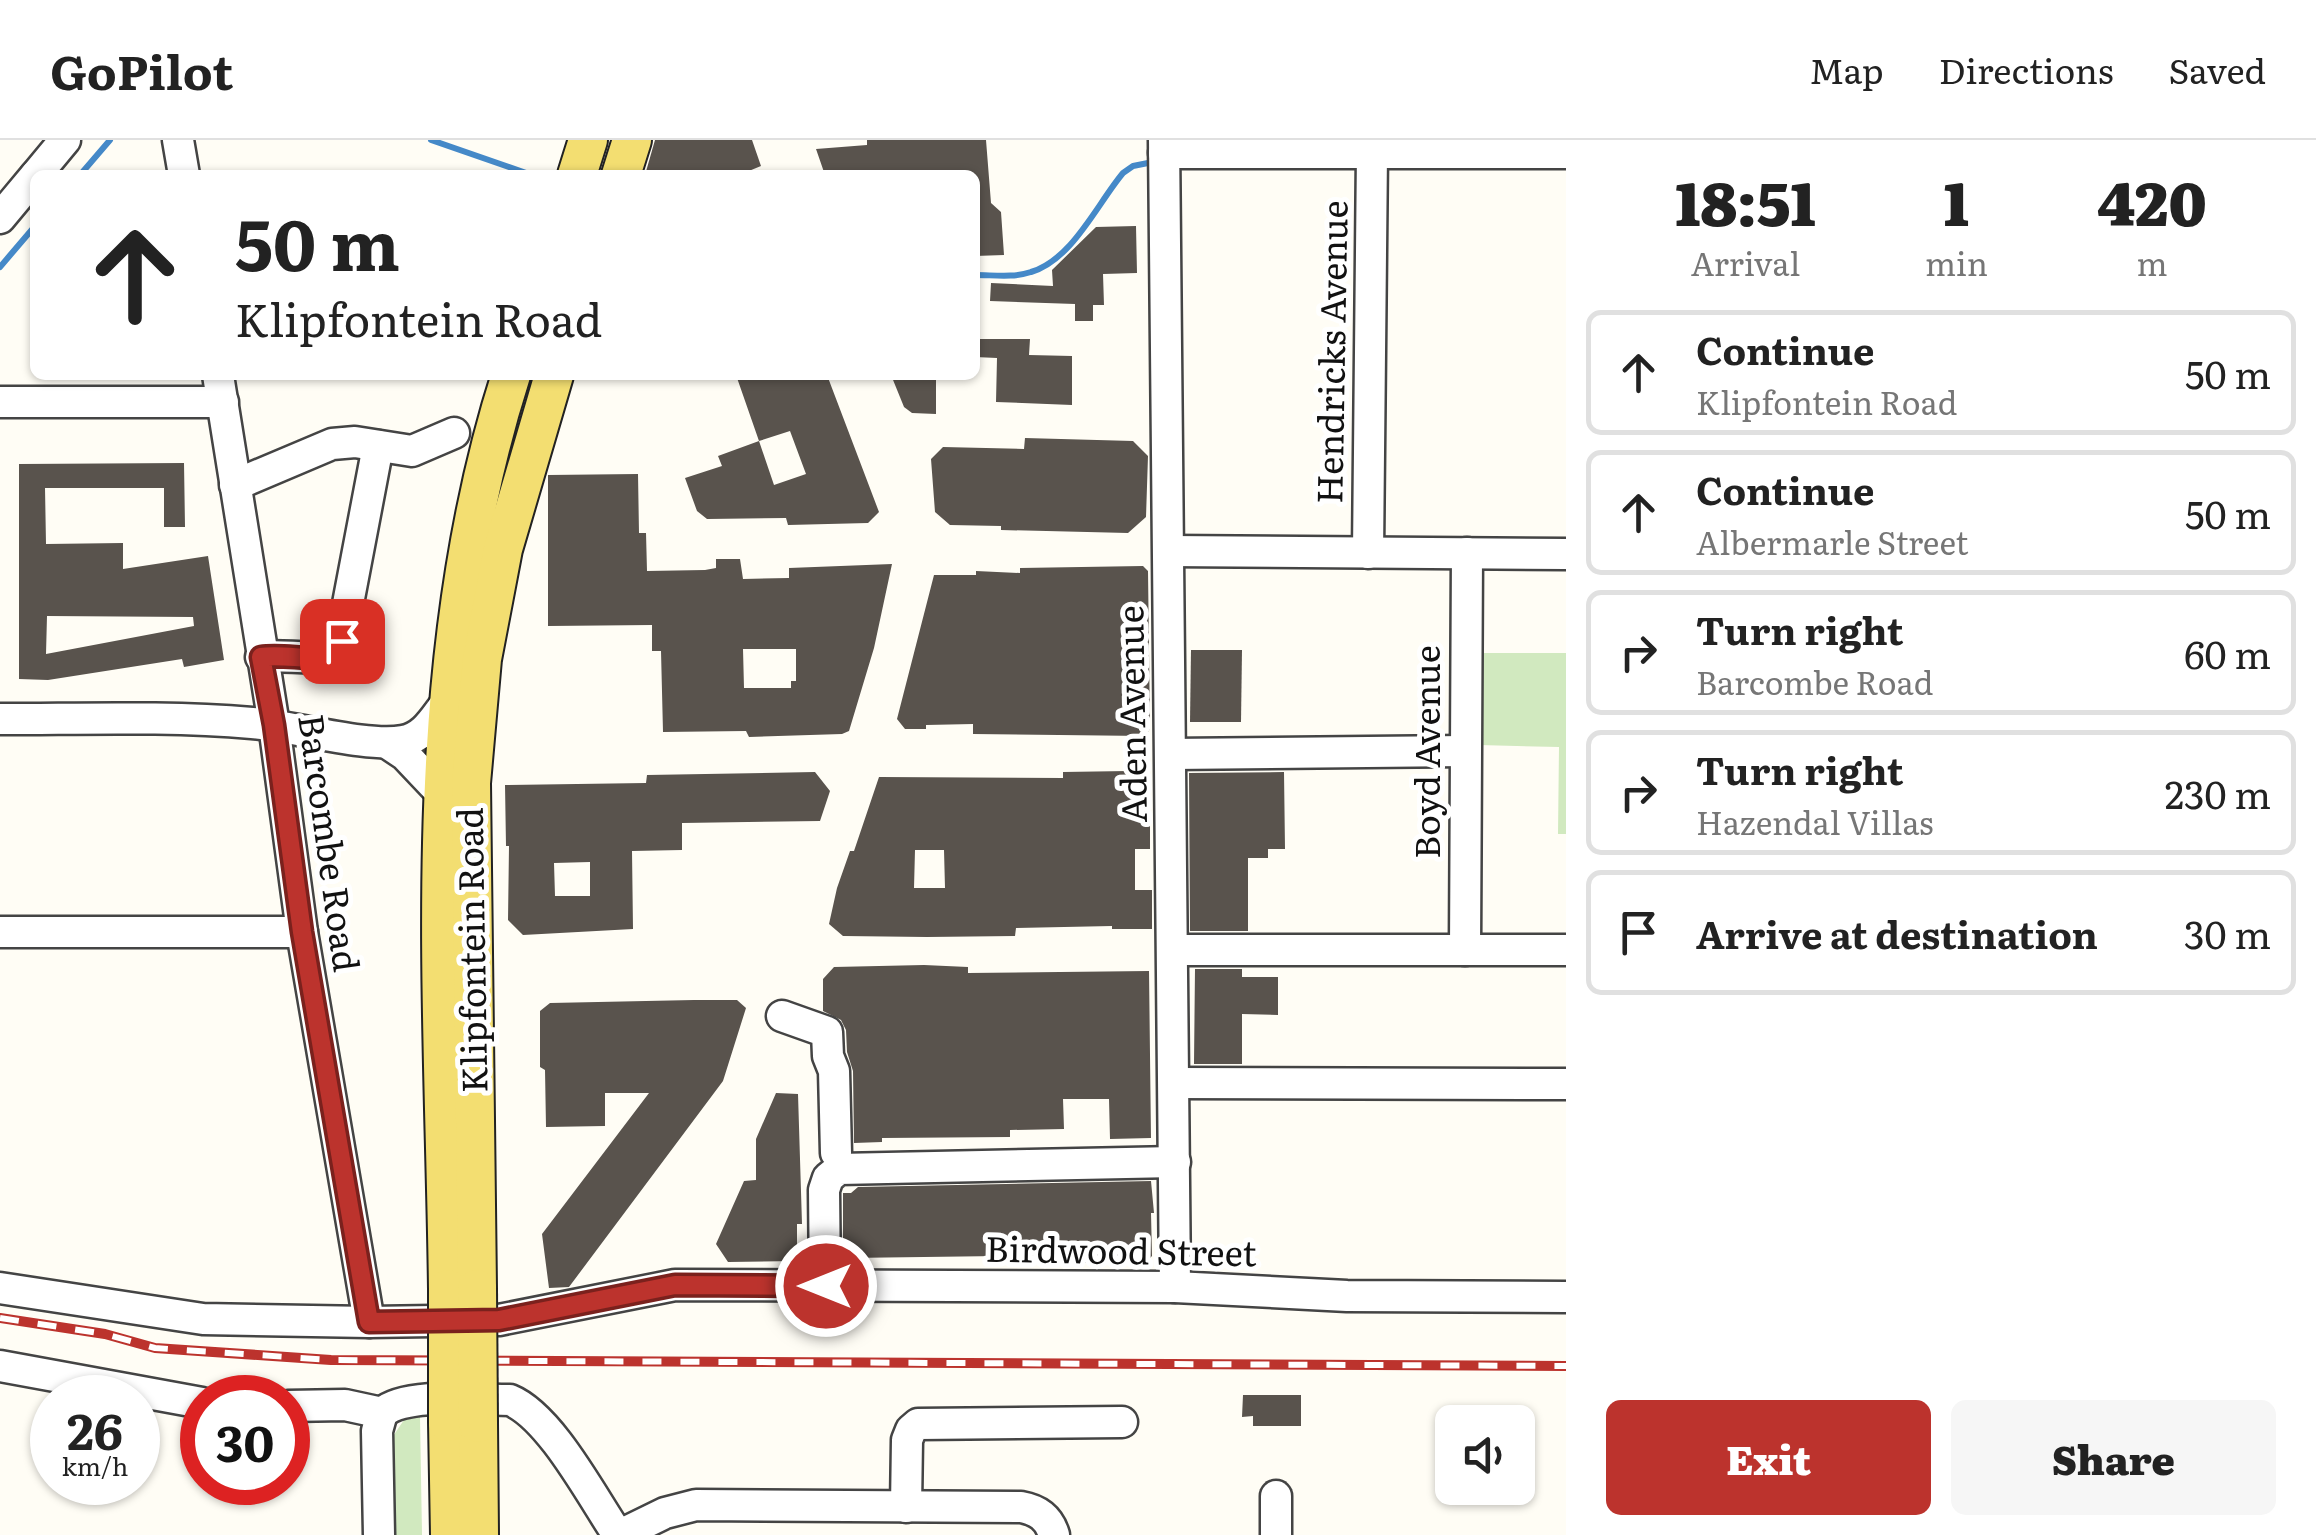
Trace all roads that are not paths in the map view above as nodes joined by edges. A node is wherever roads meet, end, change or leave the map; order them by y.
1 (178, 140) edge
2 (57, 142) edge
3 (1164, 147) edge
4 (1372, 152) junction
5 (1566, 153) edge
6 (38, 170) edge
7 (183, 170) edge
8 (30, 181) edge
9 (0, 218) edge
10 (510, 380) edge
11 (552, 380) edge
12 (221, 388) edge
13 (71, 389) edge
14 (0, 402) edge
15 (454, 433) dead end
16 (378, 446) junction
17 (235, 485) junction
18 (1169, 551) junction
19 (1368, 553) junction
20 (1467, 554) junction
21 (1566, 554) edge
22 (261, 657) junction
23 (447, 702) junction
24 (0, 719) edge
25 (274, 725) junction
26 (387, 743) junction
27 (1466, 751) junction
28 (1172, 754) junction
29 (441, 794) junction
30 (0, 932) edge
31 (302, 932) junction
32 (1174, 950) junction
33 (1465, 950) junction
34 (1566, 950) edge
35 (782, 1016) dead end
36 (1174, 1083) junction
37 (1566, 1084) edge
38 (836, 1162) junction
39 (1174, 1162) junction
40 (826, 1286) junction
41 (1176, 1287) junction
42 (0, 1288) edge
43 (462, 1289) junction
44 (1566, 1297) edge
45 (369, 1322) junction
46 (0, 1366) edge
47 (180, 1399) edge
48 (310, 1406) edge
49 (382, 1412) junction
50 (1122, 1422) dead end
51 (463, 1423) junction
52 (1276, 1496) dead end
53 (906, 1507) junction
54 (379, 1535) edge
55 (450, 1535) edge
56 (479, 1535) edge
57 (619, 1535) edge
58 (1054, 1535) edge
59 (1276, 1535) edge

1 - 7 street
2 - 6 street
3 - 4 street
3 - 18 street, Aden Avenue
4 - 5 street
4 - 19 street, Hendricks Avenue
8 - 9 street
10 - 23 main road, Klipfontein Road
11 - 43 main road, Klipfontein Road
12 - 13 street
12 - 17 street, Barcombe Road
13 - 14 street
15 - 16 street
16 - 17 street
16 - 22 street
17 - 22 street, Barcombe Road
18 - 19 street
18 - 28 street, Aden Avenue
19 - 20 street
20 - 21 street
20 - 27 street, Boyd Avenue
22 - 25 street, Barcombe Road
23 - 26 street
23 - 29 main road, Klipfontein Road
24 - 25 street
25 - 26 street
25 - 31 street, Barcombe Road
26 - 29 street
27 - 28 street
27 - 33 street, Boyd Avenue
28 - 32 street, Aden Avenue
29 - 43 main road, Klipfontein Road
30 - 31 street
31 - 45 street, Barcombe Road
32 - 33 street
32 - 36 street, Aden Avenue
33 - 34 street
35 - 38 street
36 - 37 street
36 - 39 street, Aden Avenue
38 - 39 street
38 - 40 street
39 - 41 street, Aden Avenue
40 - 41 street, Birdwood Street
40 - 45 street, Birdwood Street
41 - 44 street, Birdwood Street
42 - 45 street
43 - 51 main road, Klipfontein Road, bridge
46 - 47 street
48 - 49 street
49 - 54 street
49 - 57 street
50 - 53 street
51 - 55 main road, Klipfontein Road
51 - 56 main road, Klipfontein Road
52 - 59 street
53 - 57 street
53 - 58 street

